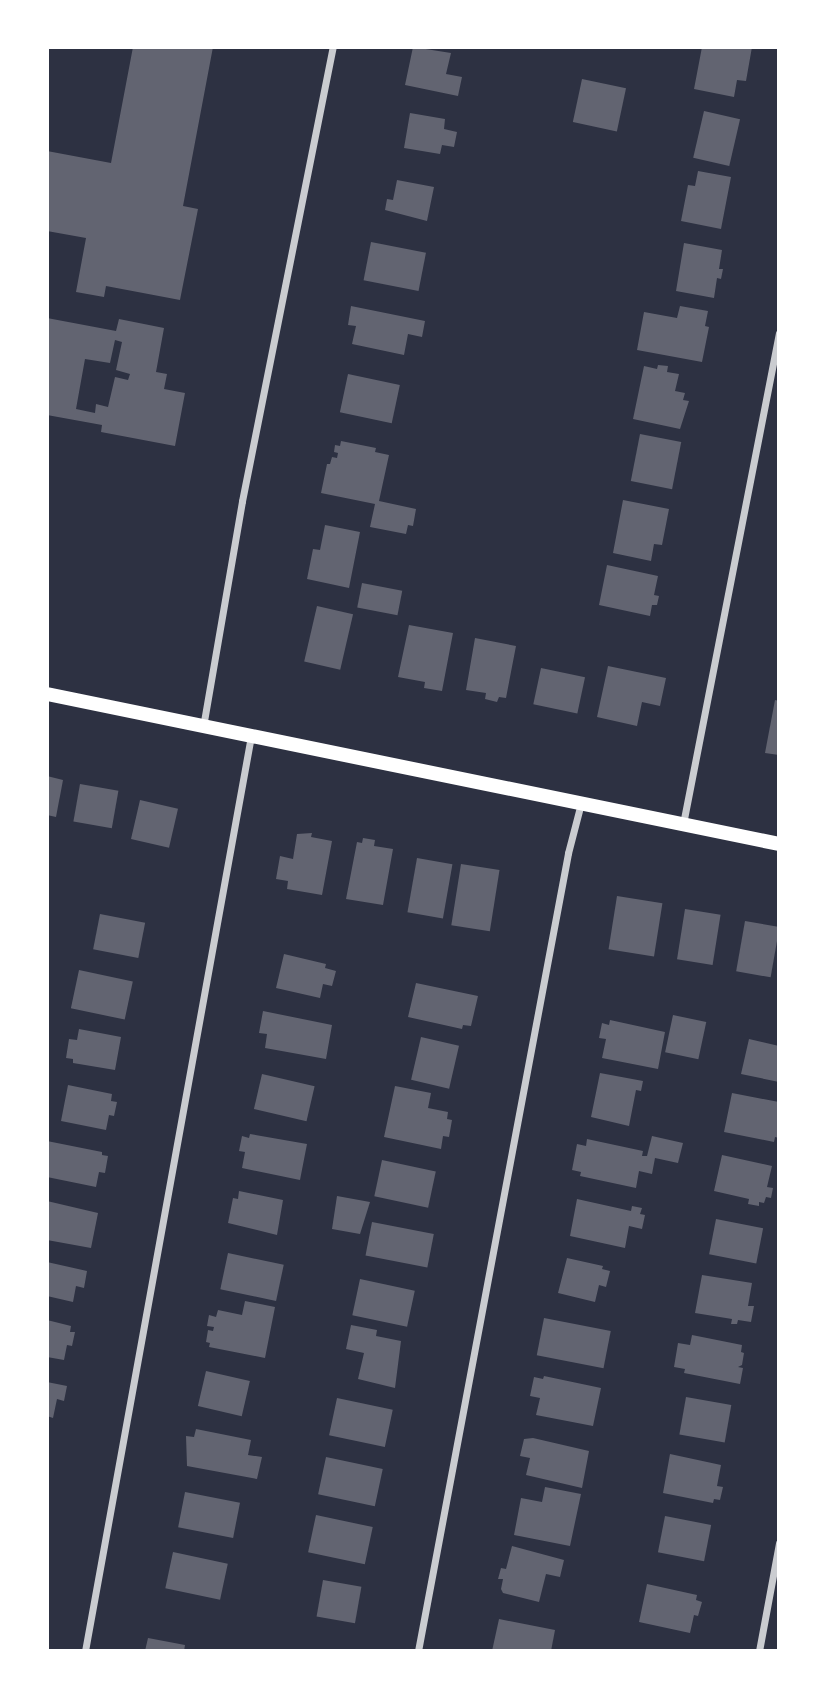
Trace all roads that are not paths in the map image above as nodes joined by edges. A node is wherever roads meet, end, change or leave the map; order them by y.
1 (333, 47) edge
2 (779, 333) edge
3 (47, 694) edge
4 (203, 727) junction
5 (251, 735) junction
6 (581, 803) junction
7 (683, 824) junction
8 (779, 844) edge
9 (779, 1543) edge
10 (85, 1651) edge
11 (418, 1651) edge
12 (759, 1651) edge

1 - 4 street
2 - 7 street
3 - 4 main road
4 - 5 main road
5 - 6 main road
5 - 10 street
6 - 7 main road
6 - 11 street
7 - 8 main road
9 - 12 street

